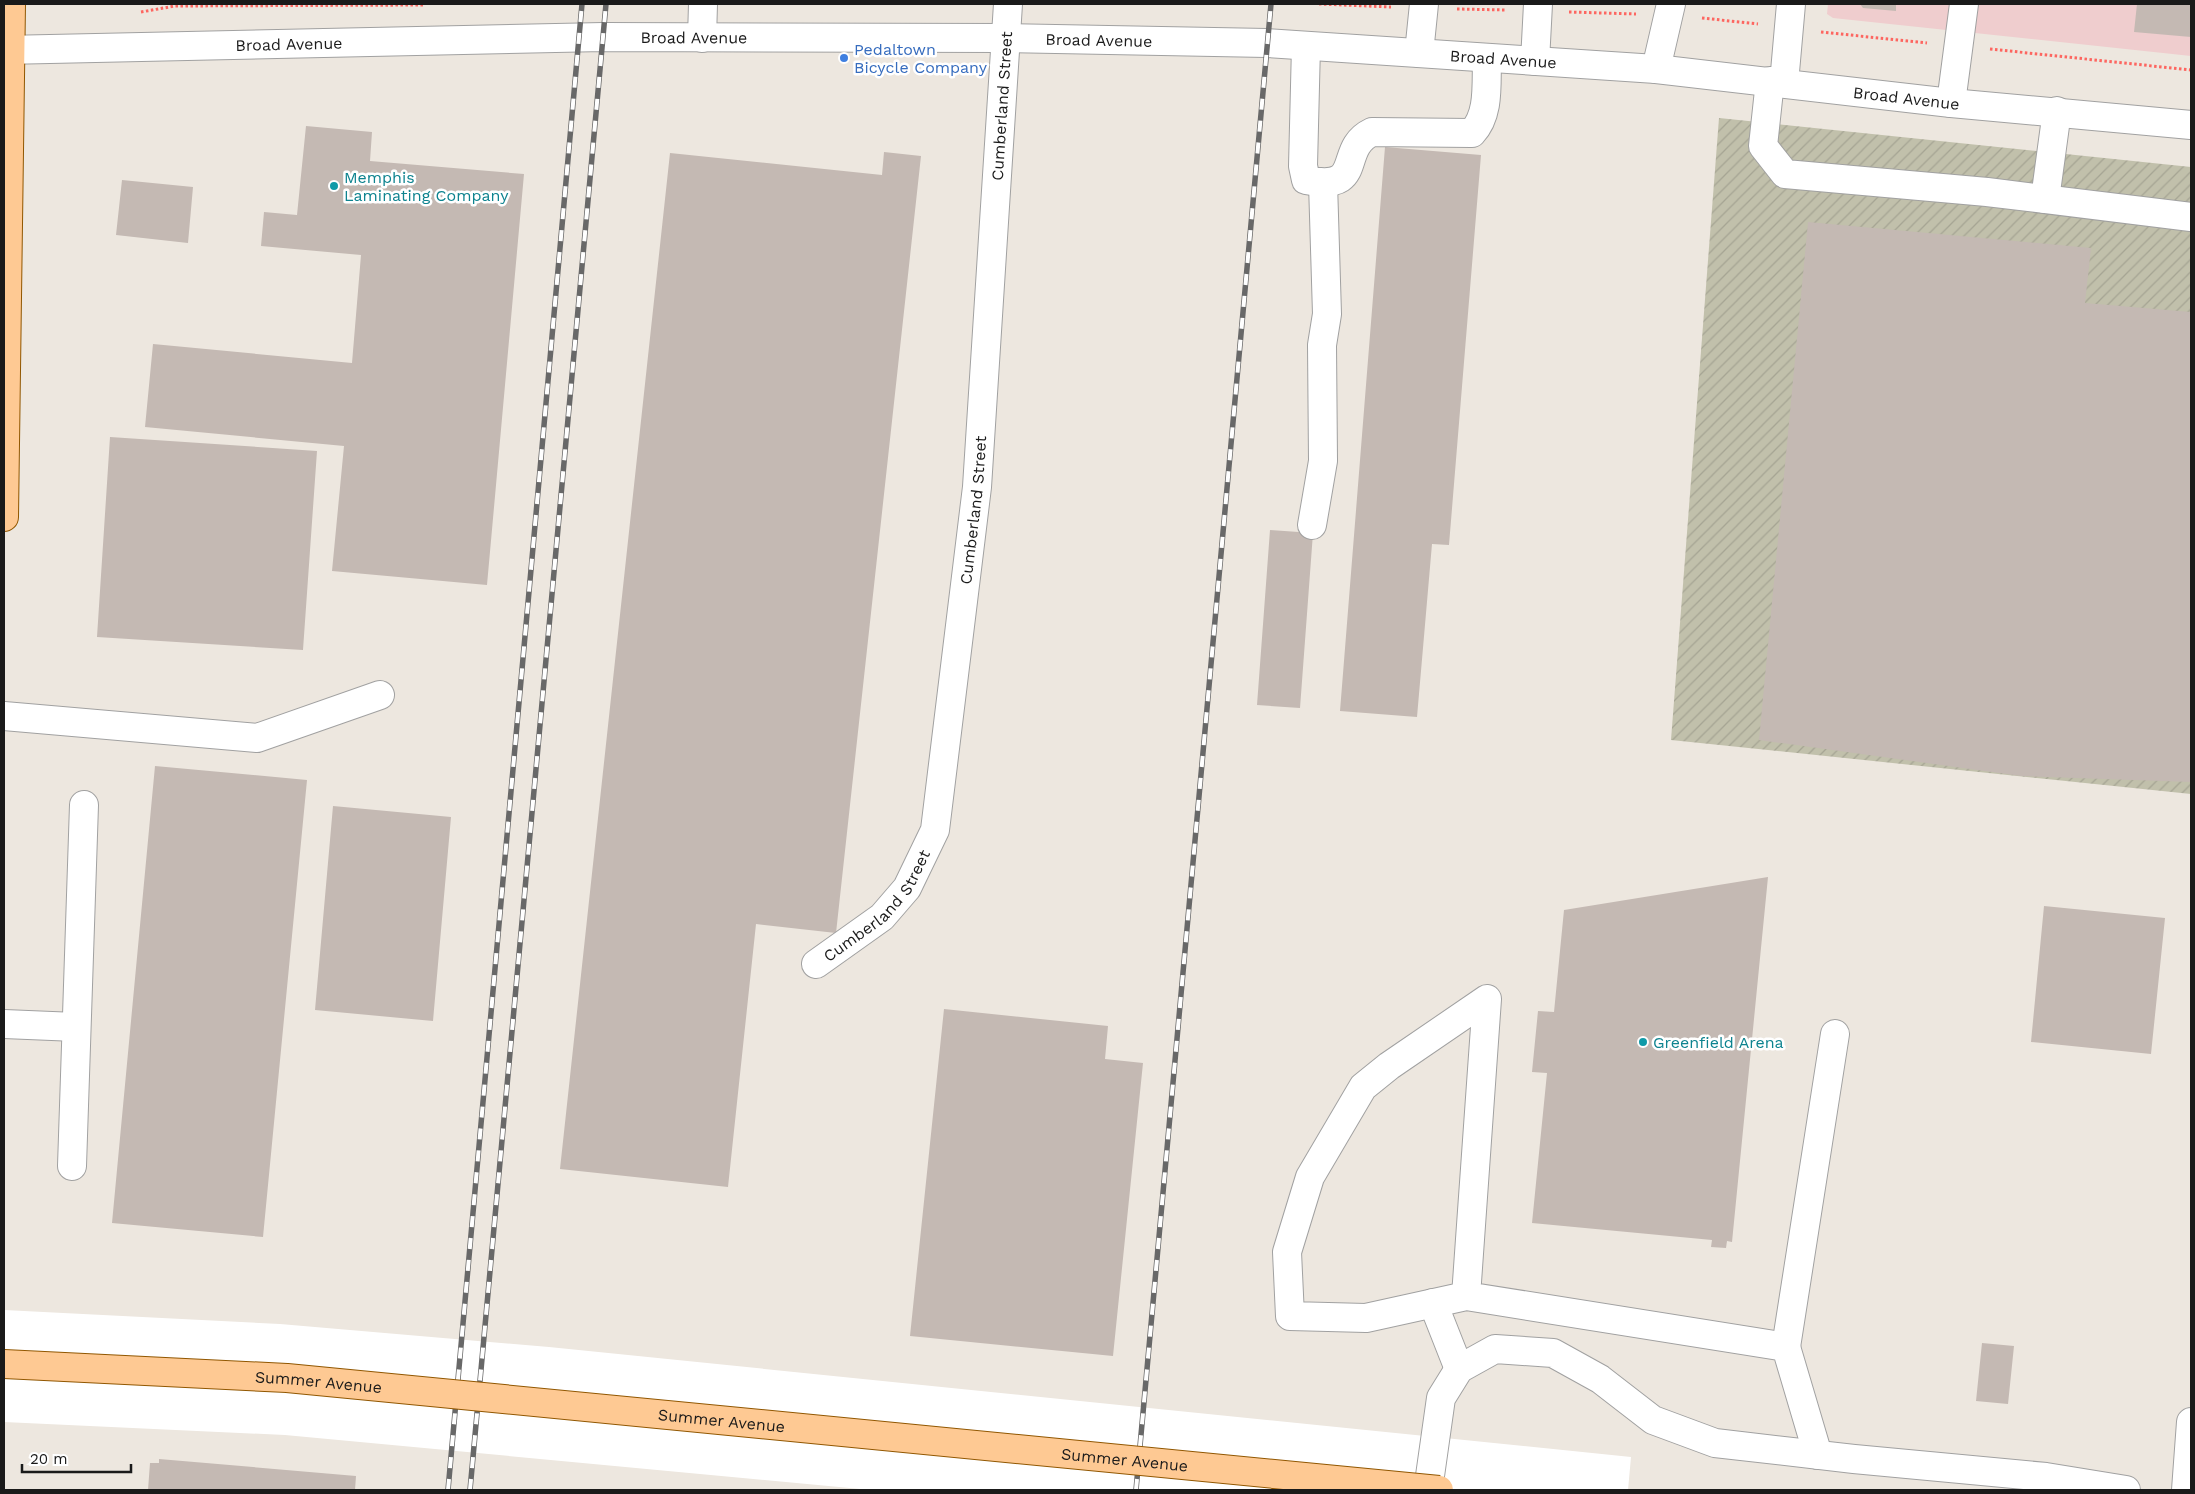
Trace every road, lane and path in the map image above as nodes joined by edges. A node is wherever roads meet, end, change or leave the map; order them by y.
1 (11, 4) edge
2 (703, 4) edge
3 (1008, 4) edge
4 (1424, 4) edge
5 (1538, 4) edge
6 (1671, 4) edge
7 (1791, 4) edge
8 (1964, 4) edge
9 (702, 38) junction
10 (1006, 38) junction
11 (1306, 46) junction
12 (7, 50) edge
13 (1419, 54) junction
14 (1487, 58) junction
15 (1535, 61) junction
16 (1656, 69) junction
17 (1777, 82) junction
18 (1951, 103) junction
19 (2057, 111) junction
20 (2191, 125) edge
21 (1323, 184) junction
22 (2045, 199) junction
23 (2191, 217) edge
24 (4, 517) edge
25 (1312, 525) dead end
26 (380, 695) dead end
27 (4, 716) edge
28 (84, 805) dead end
29 (816, 964) dead end
30 (4, 1024) edge
31 (76, 1027) junction
32 (1835, 1034) dead end
33 (72, 1166) dead end
34 (1466, 1296) junction
35 (1433, 1303) junction
36 (1786, 1347) junction
37 (4, 1364) edge
38 (1460, 1369) junction
39 (2191, 1422) edge
40 (1818, 1455) junction
41 (1428, 1490) edge
42 (1439, 1490) edge
43 (2126, 1490) edge
44 (2186, 1490) edge

1 - 12 main road
2 - 9 street
3 - 10 street, Cumberland Street
4 - 13 street
5 - 15 street
6 - 16 street
7 - 17 street
8 - 18 street
9 - 10 street, Broad Avenue
9 - 12 street, Broad Avenue
10 - 11 street, Broad Avenue
10 - 29 street, Cumberland Street
11 - 13 street, Broad Avenue
11 - 21 street
12 - 24 main road
13 - 14 street, Broad Avenue
14 - 15 street, Broad Avenue
14 - 21 street
15 - 16 street, Broad Avenue
16 - 17 street, Broad Avenue
17 - 18 street, Broad Avenue
17 - 22 street
18 - 19 street, Broad Avenue
19 - 20 street, Broad Avenue
19 - 22 street
21 - 25 street
22 - 23 street
26 - 27 street
28 - 31 street
30 - 31 street
31 - 33 street
32 - 36 street
34 - 35 street
34 - 35 street
34 - 36 street
35 - 38 street
36 - 40 street
37 - 42 main road, Summer Avenue, bridge
38 - 40 street
38 - 41 street
39 - 44 street
40 - 43 street

